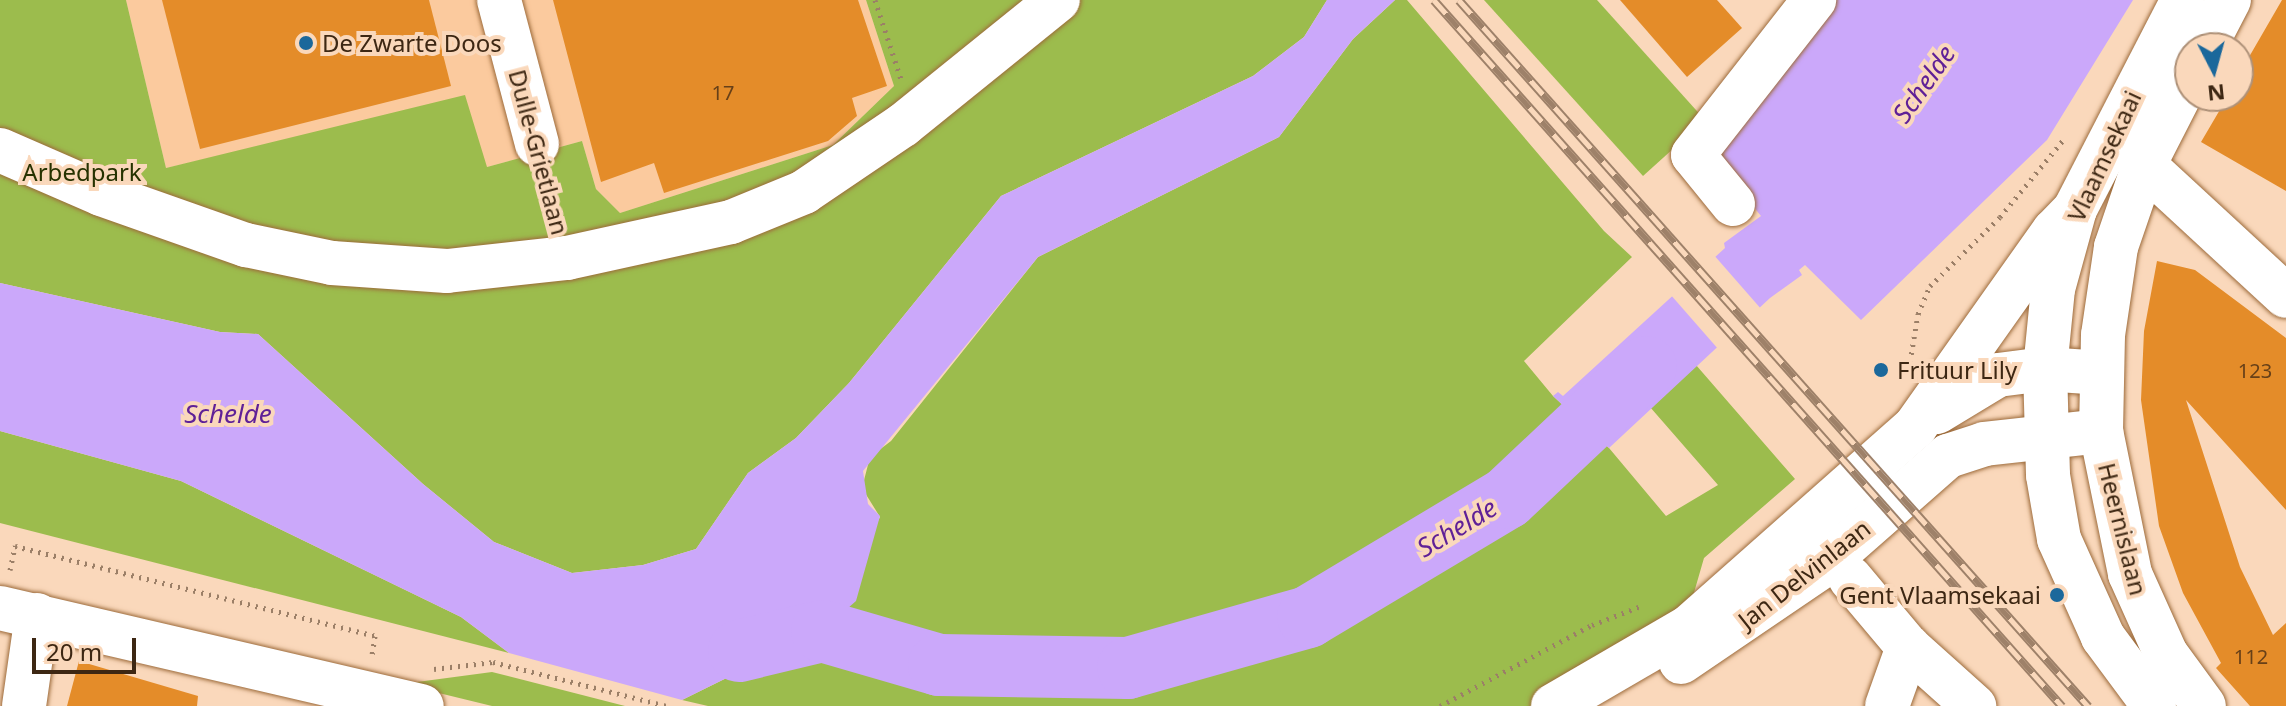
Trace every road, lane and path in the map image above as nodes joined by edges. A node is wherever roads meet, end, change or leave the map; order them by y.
1 (499, 0) edge
2 (875, 0) edge
3 (1058, 0) edge
4 (2183, 0) edge
5 (2229, 0) edge
6 (1805, 4) edge
7 (2212, 32) edge
8 (2174, 106) edge
9 (913, 117) junction
10 (2074, 126) dead end
11 (537, 144) joint
12 (0, 150) edge
13 (2144, 165) junction
14 (1733, 204) dead end
15 (2075, 209) junction
16 (567, 258) junction
17 (2286, 296) edge
18 (1910, 367) dead end
19 (2045, 369) junction
20 (2102, 373) junction
21 (2101, 431) junction
22 (2046, 434) junction
23 (1898, 443) junction
24 (1850, 578) dead end
25 (16, 598) edge
26 (1652, 602) dead end
27 (1908, 647) junction
28 (370, 665) dead end
29 (24, 706) edge
30 (422, 706) edge
31 (1440, 706) edge
32 (1553, 706) edge
33 (1605, 706) edge
34 (1887, 706) edge
35 (1974, 706) edge
36 (2154, 706) edge
37 (2204, 706) edge

1 - 11 street, Dulle-Grietlaan
2 - 9 path
3 - 9 street
4 - 15 street, Vlaamsekaai
5 - 7 street
6 - 14 street
8 - 13 street, Vlaamsekaai
9 - 16 street
10 - 18 path
11 - 16 path, Dulle-Grietlaan
12 - 16 street
13 - 17 street
13 - 20 street, Vlaamsekaai
15 - 19 street, Vlaamsekaai
15 - 23 street, Jan Delvinlaan
19 - 20 street
19 - 22 street
19 - 23 street, Jan Delvinlaan
20 - 21 street, Heernislaan
21 - 22 street, Heernislaan
21 - 37 street, Heernislaan
22 - 33 street, Jan Delvinlaan
22 - 36 street
23 - 32 street, Jan Delvinlaan
24 - 27 street
25 - 28 path
25 - 29 street
25 - 30 street
26 - 31 path
27 - 34 street
27 - 35 street

